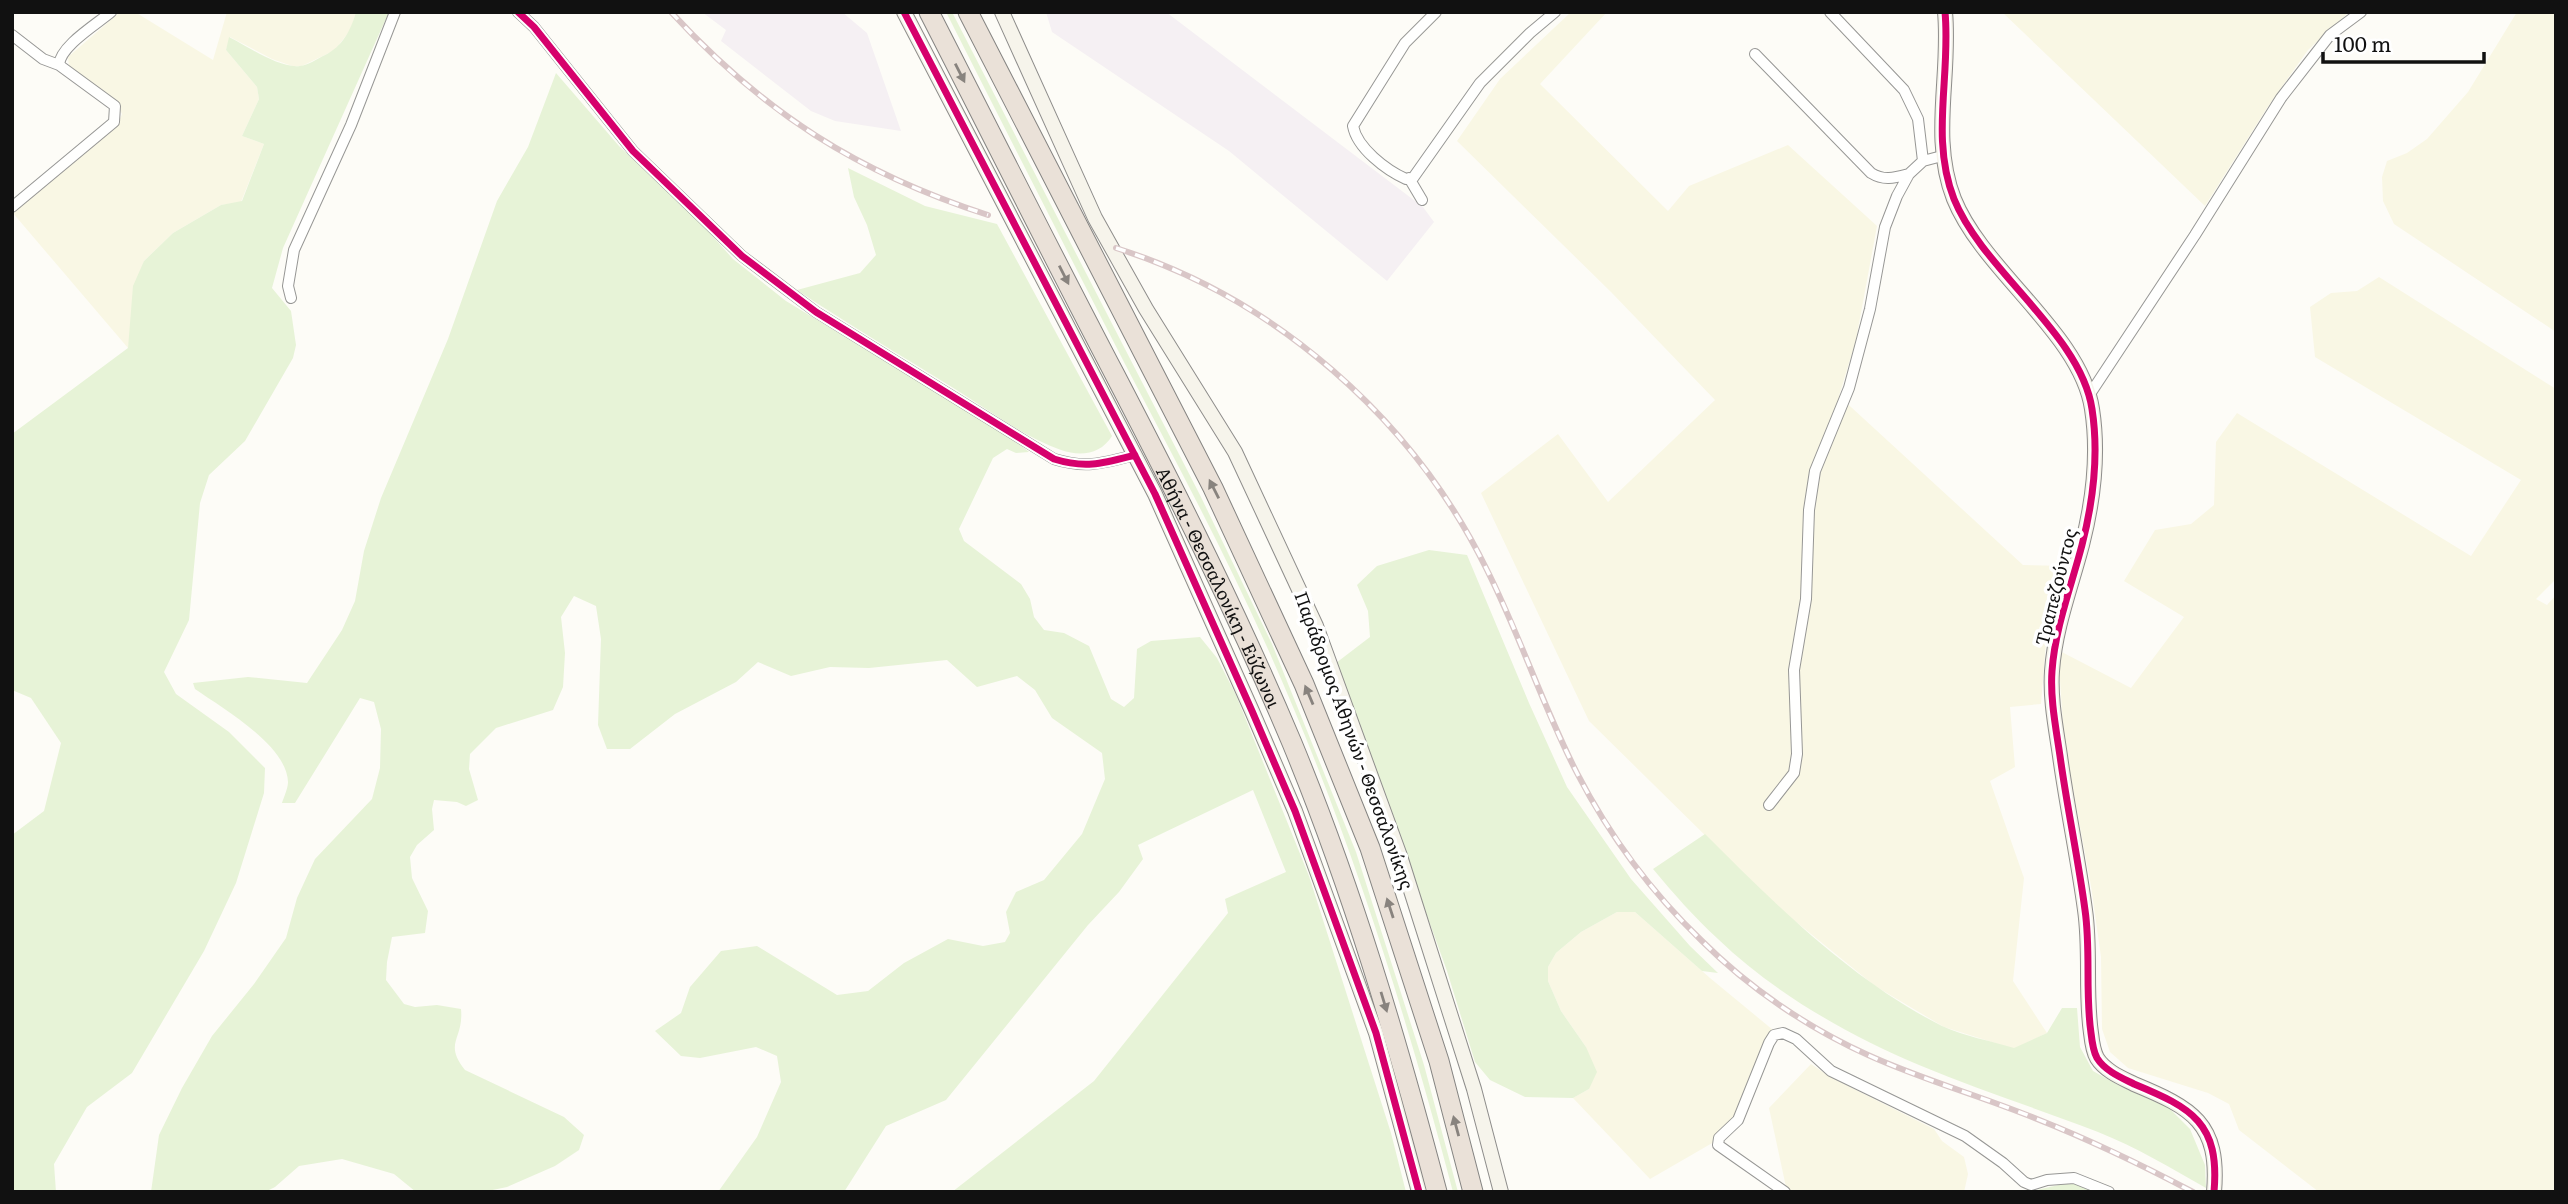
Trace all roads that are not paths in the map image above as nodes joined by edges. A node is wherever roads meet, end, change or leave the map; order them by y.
1 (111, 12) edge
2 (395, 12) edge
3 (518, 12) edge
4 (904, 12) edge
5 (929, 12) edge
6 (968, 12) edge
7 (1002, 12) edge
8 (1436, 12) edge
9 (1555, 12) edge
10 (1829, 12) edge
11 (1945, 12) edge
12 (2361, 12) edge
13 (12, 35) edge
14 (1755, 54) dead end
15 (59, 65) junction
16 (1942, 156) junction
17 (1923, 161) junction
18 (1909, 174) junction
19 (1409, 178) junction
20 (1422, 200) dead end
21 (12, 207) edge
22 (291, 298) dead end
23 (2090, 394) junction
24 (1135, 455) junction
25 (1769, 805) dead end
26 (1419, 1192) edge
27 (1437, 1192) edge
28 (1473, 1192) edge
29 (1501, 1192) edge
30 (1785, 1192) edge
31 (2109, 1192) edge
32 (2214, 1192) edge

1 - 15 street
2 - 22 street
3 - 24 street
4 - 24 main road
5 -> 27 highway, Αθήνα - Θεσσαλονίκη - Εύζωνοι
28 -> 6 highway, Αθήνα - Θεσσαλονίκη - Εύζωνοι
7 - 29 main road, Παράδρομος Αθηνών - Θεσσαλονίκης
8 - 19 street
9 - 19 street
10 - 17 street
11 - 16 main road, Τραπεζούντος
12 - 23 street
13 - 15 street
14 - 18 street
15 - 21 street
16 - 17 street
16 - 23 main road, Τραπεζούντος
17 - 18 street
18 - 25 street
19 - 20 street
23 - 32 main road, Τραπεζούντος
24 - 26 main road
30 - 31 street

